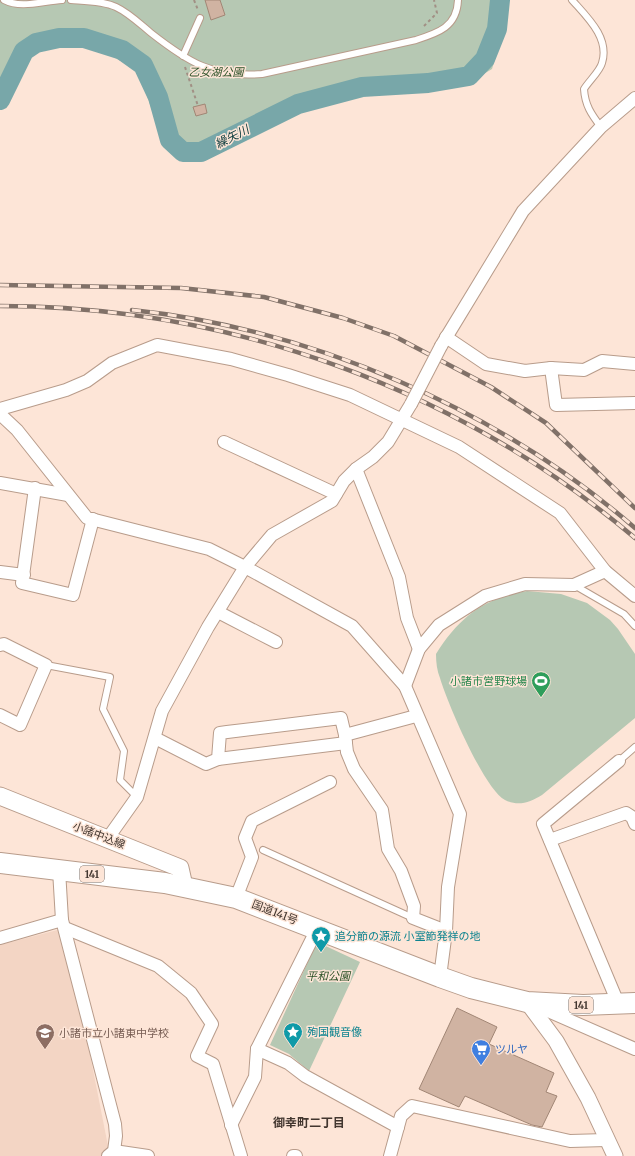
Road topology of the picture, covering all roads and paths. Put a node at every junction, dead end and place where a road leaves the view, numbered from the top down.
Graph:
1 (4, 0) edge
2 (62, 0) edge
3 (70, 0) edge
4 (434, 0) edge
5 (458, 0) edge
6 (572, 0) edge
7 (200, 18) dead end
8 (424, 26) dead end
9 (185, 58) junction
10 (635, 98) edge
11 (198, 106) dead end
12 (601, 127) junction
13 (444, 342) junction
14 (635, 364) edge
15 (551, 368) junction
16 (635, 403) edge
17 (0, 409) edge
18 (0, 414) edge
19 (402, 420) junction
20 (224, 442) dead end
21 (356, 469) junction
22 (0, 483) edge
23 (35, 488) junction
24 (68, 494) junction
25 (336, 494) junction
26 (92, 519) junction
27 (245, 567) junction
28 (605, 571) junction
29 (0, 572) edge
30 (24, 575) junction
31 (574, 585) junction
32 (635, 596) edge
33 (218, 612) junction
34 (635, 626) edge
35 (276, 642) dead end
36 (0, 645) edge
37 (418, 649) junction
38 (46, 665) junction
39 (405, 686) junction
40 (0, 715) edge
41 (416, 716) junction
42 (155, 738) junction
43 (345, 739) junction
44 (635, 747) edge
45 (218, 759) junction
46 (619, 761) joint
47 (330, 782) dead end
48 (0, 796) edge
49 (137, 796) junction
50 (635, 824) edge
51 (108, 838) junction
52 (550, 840) junction
53 (263, 850) dead end
54 (0, 863) edge
55 (58, 870) junction
56 (184, 886) junction
57 (236, 898) junction
58 (413, 918) junction
59 (64, 924) junction
60 (317, 929) junction
61 (446, 931) junction
62 (0, 938) edge
63 (440, 977) junction
64 (527, 1002) junction
65 (627, 1003) edge
66 (257, 1049) junction
67 (635, 1049) edge
68 (230, 1125) junction
69 (398, 1127) junction
70 (606, 1140) junction
71 (111, 1154) edge
72 (148, 1156) edge
73 (241, 1156) edge
74 (390, 1156) edge
75 (615, 1156) edge

1 - 2 lane
3 - 9 lane
4 - 8 path
5 - 9 lane
6 - 12 lane
7 - 9 lane
9 - 11 path
10 - 12 street
12 - 13 street
13 - 15 street
13 - 19 street, bridge
14 - 15 street
15 - 16 street
17 - 19 street
18 - 24 street
19 - 21 street
19 - 28 street
20 - 25 street
21 - 25 street
21 - 37 street
22 - 23 street
23 - 24 street
23 - 30 street
24 - 26 street
25 - 27 street
26 - 27 street
26 - 30 street
27 - 33 street
27 - 39 street
28 - 31 street
28 - 32 street
29 - 30 street
31 - 34 lane
31 - 37 street
33 - 35 street
33 - 42 street
36 - 38 street
37 - 39 street
38 - 40 street
38 - 49 lane
39 - 41 street
41 - 43 street
41 - 61 street
42 - 45 street
42 - 49 street
43 - 45 street
43 - 45 street
43 - 58 street
44 - 46 lane
46 - 52 street
47 - 57 street
48 - 51 main road, 小諸中込線
49 - 51 street
50 - 52 street
51 - 56 main road, 小諸中込線
52 - 65 street
53 - 58 lane
54 - 55 highway, 国道141号 / 141
55 - 56 highway, 国道141号 / 141
55 - 59 street
56 - 57 highway, 国道141号 / 141
57 - 60 highway, 国道141号 / 141
58 - 61 street
59 - 62 street
59 - 68 street
59 - 71 street
60 - 63 highway, 国道141号 / 141
60 - 66 street
61 - 63 street
63 - 64 highway, 国道141号 / 141
64 - 65 highway, 国道141号 / 141
64 - 67 street
64 - 70 street
66 - 68 street
66 - 69 street
68 - 73 street
69 - 70 street
69 - 74 street
70 - 75 street
71 - 72 street

